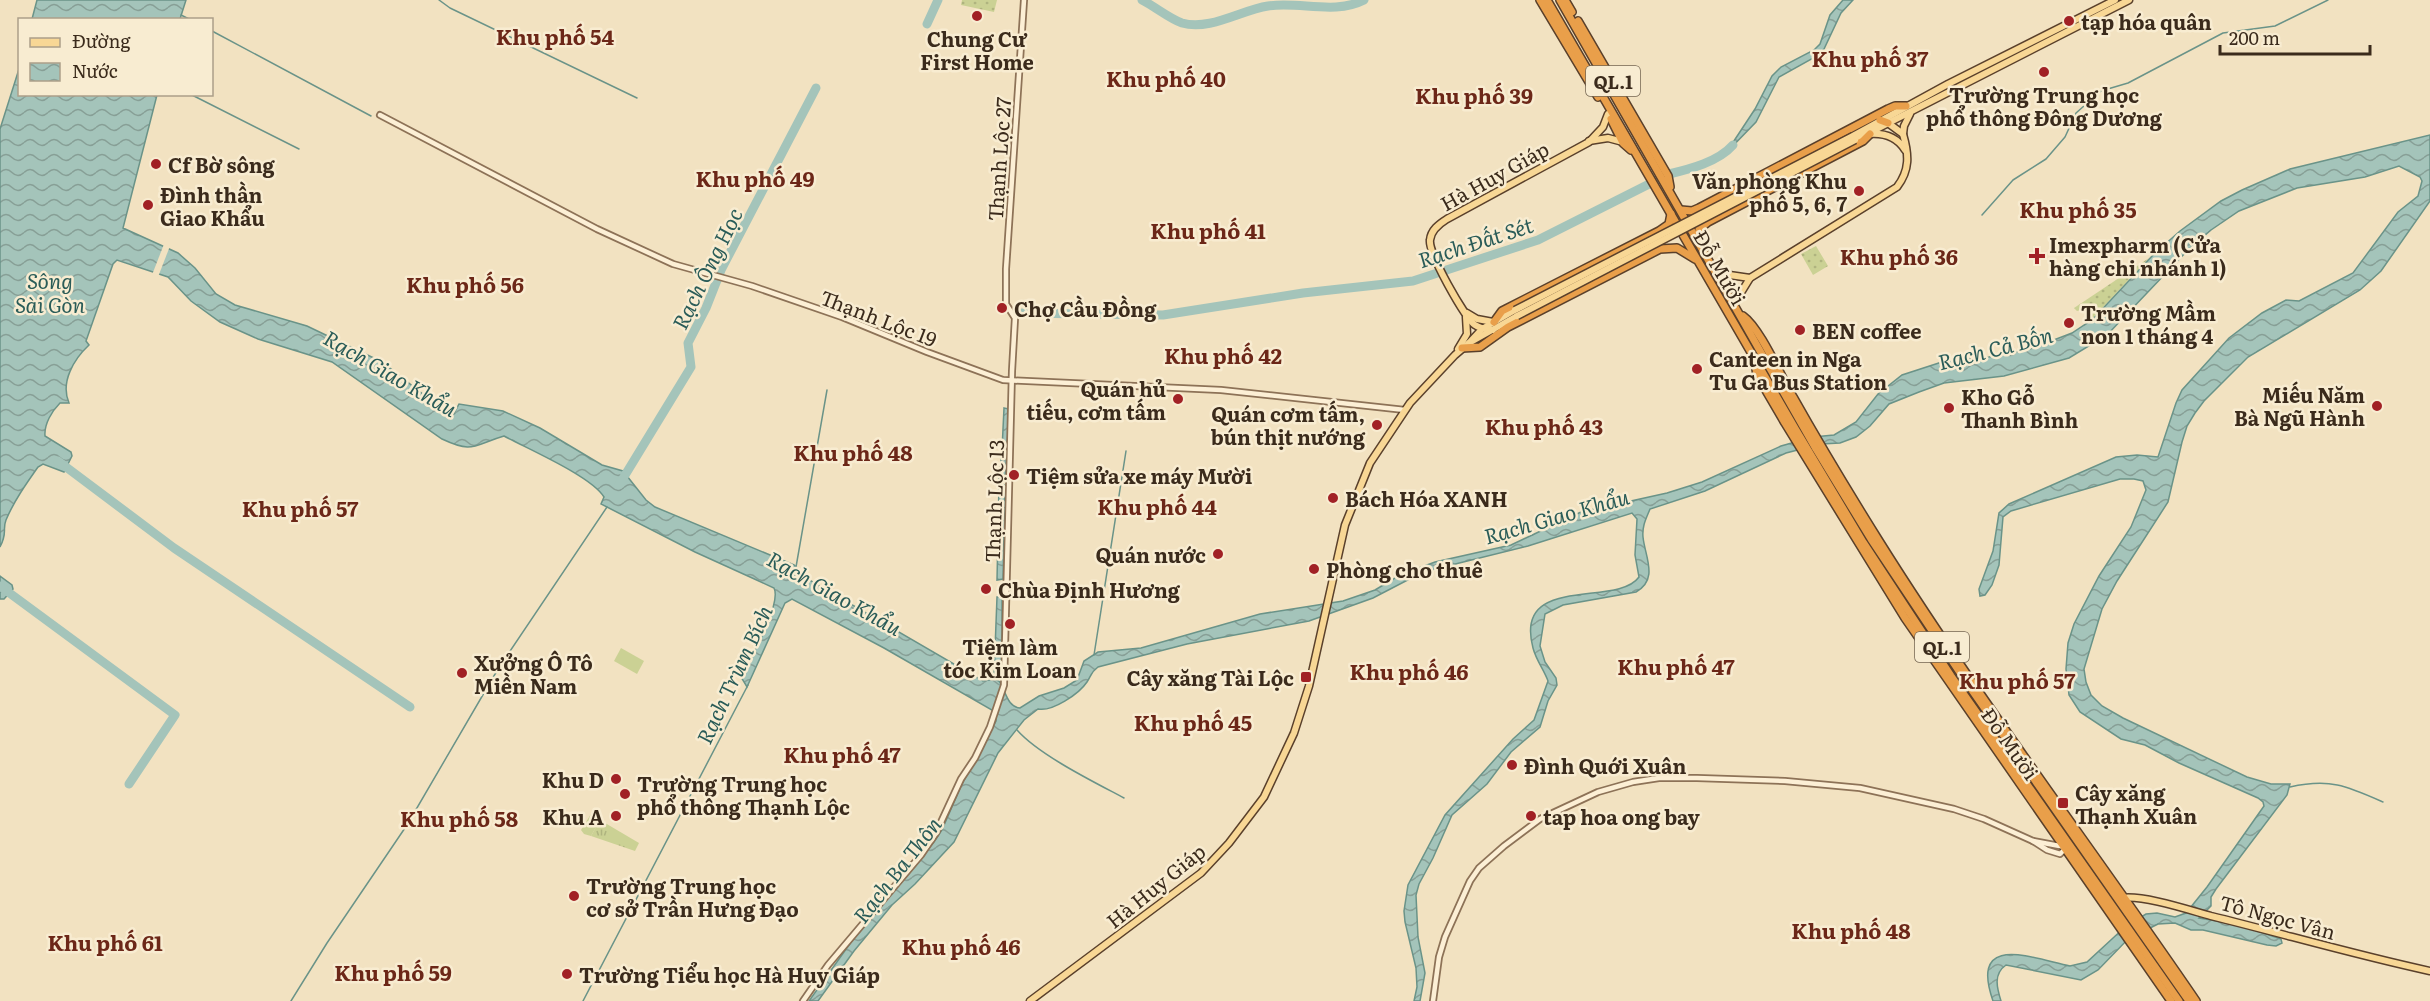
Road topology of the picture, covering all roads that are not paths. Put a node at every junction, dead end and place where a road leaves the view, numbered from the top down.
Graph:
1 (1024, 0) edge
2 (1540, 0) edge
3 (1547, 0) edge
4 (1560, 0) edge
5 (1565, 0) edge
6 (2115, 0) edge
7 (2129, 0) edge
8 (1593, 90) junction
9 (1604, 99) junction
10 (1909, 109) junction
11 (1608, 114) junction
12 (380, 116) dead end
13 (1884, 122) junction
14 (1870, 134) junction
15 (1903, 134) junction
16 (1854, 138) junction
17 (1589, 141) junction
18 (1623, 142) junction
19 (1907, 154) junction
20 (1637, 156) junction
21 (1671, 192) junction
22 (1699, 208) junction
23 (1681, 210) junction
24 (1671, 214) junction
25 (1708, 222) junction
26 (1659, 231) junction
27 (1699, 242) junction
28 (1665, 247) junction
29 (1698, 261) junction
30 (1716, 273) junction
31 (1750, 278) junction
32 (1734, 304) junction
33 (1464, 311) junction
34 (1015, 318) joint
35 (1494, 326) junction
36 (1482, 329) junction
37 (1466, 346) junction
38 (1759, 351) junction
39 (1455, 355) junction
40 (1012, 381) junction
41 (1405, 410) junction
42 (1799, 429) junction
43 (1812, 451) junction
44 (2070, 844) junction
45 (2072, 858) junction
46 (2081, 861) junction
47 (2121, 898) junction
48 (2128, 920) junction
49 (2139, 935) junction
50 (2430, 971) edge
51 (803, 1001) edge
52 (1030, 1001) edge
53 (1433, 1001) edge
54 (2171, 1001) edge
55 (2179, 1001) edge
56 (2189, 1001) edge
57 (2196, 1001) edge

1 - 34 street, Thạnh Lộc 27
2 - 8 highway, QL.1
3 - 9 highway, QL.1
4 - 21 highway, Đỗ Mười / QL.1
5 - 21 highway, Đỗ Mười / QL.1
6 - 10 main road
7 - 10 main road
8 - 9 highway
8 - 11 highway, QL.1
9 - 20 highway, QL.1
10 - 13 main road
10 - 15 main road
10 - 22 highway
11 - 17 main road, Hà Huy Giáp
11 - 18 highway, QL.1
12 - 40 street, Thạnh Lộc 19
13 - 14 main road
13 - 15 main road
13 - 16 main road
14 - 16 main road
14 - 19 main road
14 - 25 highway
15 - 19 main road
16 - 35 main road, bridge
17 - 18 main road, Hà Huy Giáp
17 - 33 main road, Hà Huy Giáp
18 - 20 highway, QL.1
19 - 31 main road
20 - 24 highway, Đỗ Mười / QL.1
21 - 23 highway, Đỗ Mười / QL.1
22 - 23 highway
22 - 25 highway
23 - 27 highway, Đỗ Mười / QL.1
24 - 26 highway
24 - 29 highway, Đỗ Mười / QL.1
25 - 27 highway
26 - 28 highway
26 - 35 highway
27 - 30 highway, Đỗ Mười / QL.1
28 - 29 highway
28 - 37 highway
29 - 38 highway, Đỗ Mười / QL.1
30 - 31 main road
30 - 32 highway, Đỗ Mười / QL.1
31 - 32 main road
32 - 38 highway, Đỗ Mười / QL.1
33 - 35 main road
33 - 36 main road, Hà Huy Giáp
33 - 39 main road
34 - 40 street, Thạnh Lộc 13
35 - 36 main road
35 - 37 main road
36 - 37 main road
37 - 39 main road
38 - 42 highway, Đỗ Mười / QL.1
38 - 42 highway, Đỗ Mười / QL.1
39 - 41 main road
40 - 41 street, Thạnh Lộc 19
40 - 51 street, Thạnh Lộc 13
41 - 52 main road, Hà Huy Giáp
42 - 43 highway, QL.1
42 - 43 highway, QL.1
43 - 44 highway, Đỗ Mười / QL.1
43 - 44 highway, Đỗ Mười / QL.1
44 - 45 highway, Đỗ Mười / QL.1
44 - 46 highway, Đỗ Mười / QL.1
44 - 47 highway, Đỗ Mười / QL.1
44 - 53 street
45 - 46 highway
45 - 48 highway, Đỗ Mười / QL.1
46 - 48 highway, Đỗ Mười / QL.1
47 - 48 highway, Đỗ Mười / QL.1
47 - 50 main road, Tô Ngọc Vân
48 - 49 highway, QL.1
48 - 49 highway, QL.1
49 - 54 highway, QL.1
49 - 55 highway, QL.1
49 - 56 highway, QL.1
49 - 57 highway, QL.1

